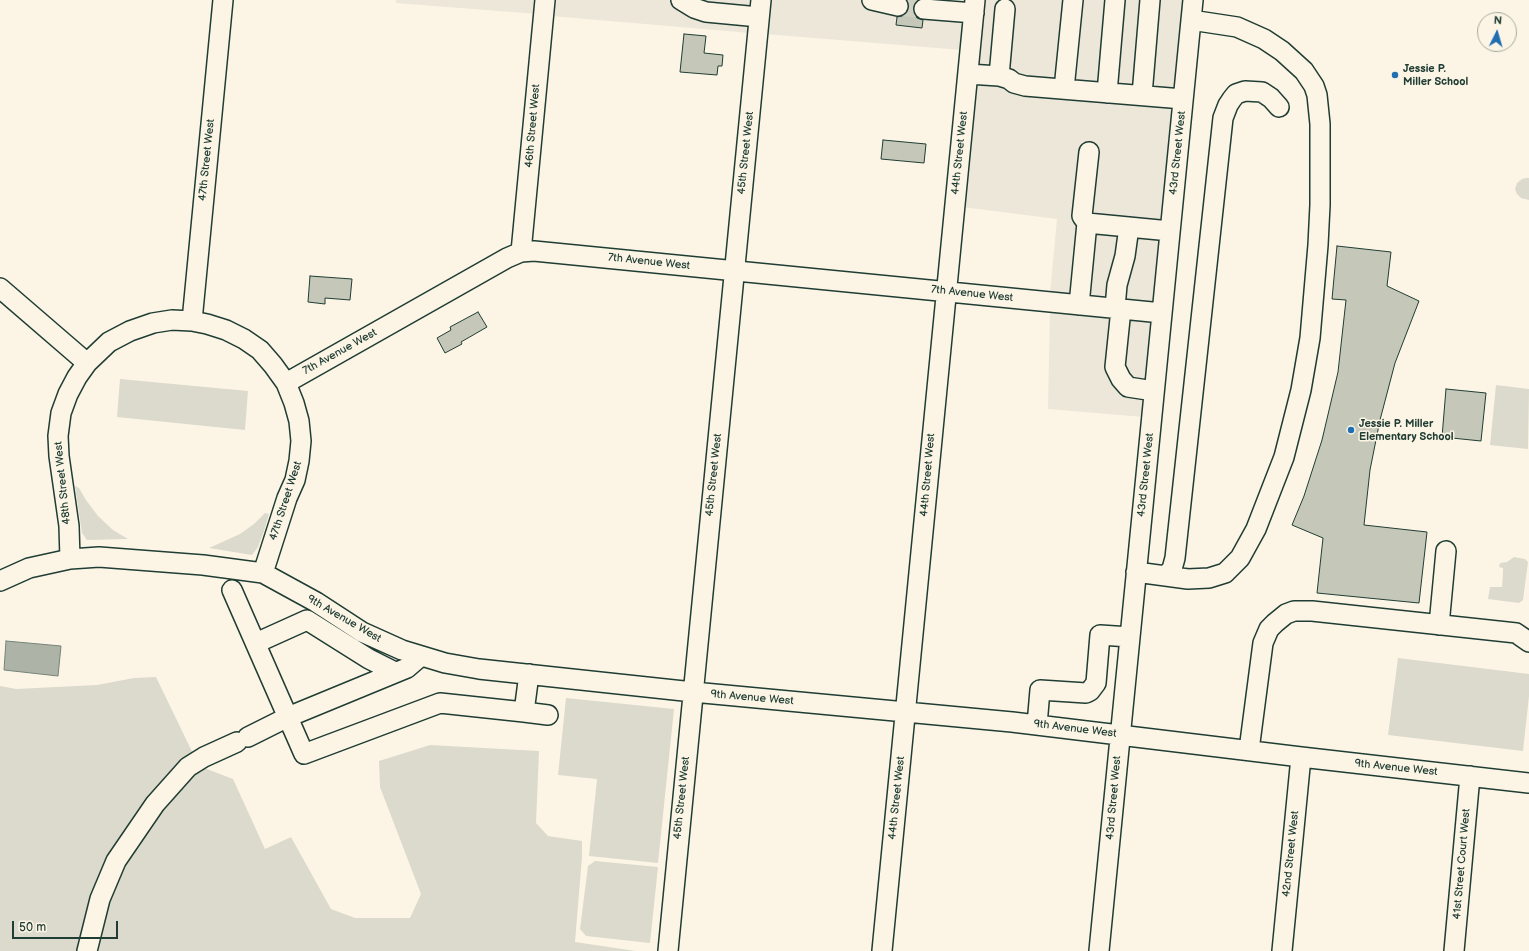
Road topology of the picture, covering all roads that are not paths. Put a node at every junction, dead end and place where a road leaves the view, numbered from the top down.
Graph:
1 (223, 0) edge
2 (545, 0) edge
3 (681, 0) edge
4 (872, 0) edge
5 (1073, 0) edge
6 (1115, 0) edge
7 (1150, 0) edge
8 (1193, 0) edge
9 (898, 6) tunnel mouth
10 (975, 7) edge
11 (760, 9) edge
12 (924, 9) tunnel mouth
13 (1005, 9) dead end
14 (1191, 20) junction
15 (968, 74) junction
16 (999, 76) junction
17 (1064, 89) junction
18 (1107, 93) junction
19 (1142, 95) junction
20 (1183, 99) junction
21 (1280, 107) dead end
22 (1089, 152) dead end
23 (1087, 222) junction
24 (1129, 227) junction
25 (1170, 231) junction
26 (521, 252) junction
27 (734, 271) junction
28 (0, 288) edge
29 (946, 291) junction
30 (1079, 305) junction
31 (1118, 308) junction
32 (1162, 313) junction
33 (192, 321) junction
34 (87, 363) junction
35 (286, 383) junction
36 (1154, 391) junction
37 (1446, 551) dead end
38 (70, 559) junction
39 (1136, 572) junction
40 (263, 573) junction
41 (1166, 576) junction
42 (0, 581) edge
43 (232, 590) dead end
44 (1439, 624) junction
45 (1130, 637) junction
46 (1529, 642) edge
47 (256, 643) junction
48 (421, 656) junction
49 (395, 672) junction
50 (529, 674) junction
51 (693, 692) junction
52 (524, 712) junction
53 (906, 712) junction
54 (548, 715) dead end
55 (288, 717) junction
56 (1037, 725) junction
57 (1120, 734) junction
58 (1249, 750) junction
59 (1300, 757) junction
60 (1470, 776) junction
61 (1529, 783) edge
62 (87, 951) edge
63 (668, 951) edge
64 (882, 951) edge
65 (1099, 951) edge
66 (1282, 951) edge
67 (1454, 951) edge

1 - 33 street, 47th Street West
2 - 26 street, 46th Street West
3 - 11 street
4 - 9 street
5 - 17 street
6 - 18 street
7 - 19 street
8 - 14 street, 43rd Street West
10 - 12 street
10 - 15 street, 44th Street West
11 - 27 street, 45th Street West
13 - 16 street
14 - 20 street, 43rd Street West
14 - 41 street
15 - 16 street
15 - 29 street, 44th Street West
16 - 17 street
17 - 18 street
18 - 19 street
19 - 20 street
20 - 25 street, 43rd Street West
21 - 41 street
22 - 23 street
23 - 24 street
23 - 30 street
24 - 25 street
24 - 31 street
25 - 32 street, 43rd Street West
26 - 27 street, 7th Avenue West
26 - 35 street, 7th Avenue West
27 - 29 street, 7th Avenue West
27 - 51 street, 45th Street West
28 - 34 street
29 - 30 street, 7th Avenue West
29 - 53 street, 44th Street West
30 - 31 street, 7th Avenue West
31 - 32 street, 7th Avenue West
31 - 36 street
32 - 36 street, 43rd Street West
33 - 34 street, 48th Street West
33 - 35 street
34 - 38 street, 48th Street West
35 - 40 street, 47th Street West
36 - 39 street, 43rd Street West
37 - 44 street
38 - 40 street, 9th Avenue West
38 - 42 street, 9th Avenue West
39 - 41 street
39 - 45 street, 43rd Street West
40 - 48 street, 9th Avenue West
43 - 47 street
44 - 46 street
44 - 58 street
45 - 56 street
45 - 57 street, 43rd Street West
47 - 49 street
47 - 55 street
48 - 49 street
48 - 50 street, 9th Avenue West
49 - 55 street
50 - 51 street, 9th Avenue West
50 - 52 street
51 - 53 street, 9th Avenue West
51 - 63 street, 45th Street West
52 - 54 street
52 - 55 street
53 - 56 street, 9th Avenue West
53 - 64 street, 44th Street West
55 - 62 street
56 - 57 street, 9th Avenue West
57 - 58 street, 9th Avenue West
57 - 65 street, 43rd Street West
58 - 59 street, 9th Avenue West
59 - 60 street, 9th Avenue West
59 - 66 street, 42nd Street West
60 - 61 street, 9th Avenue West
60 - 67 street, 41st Street Court West

